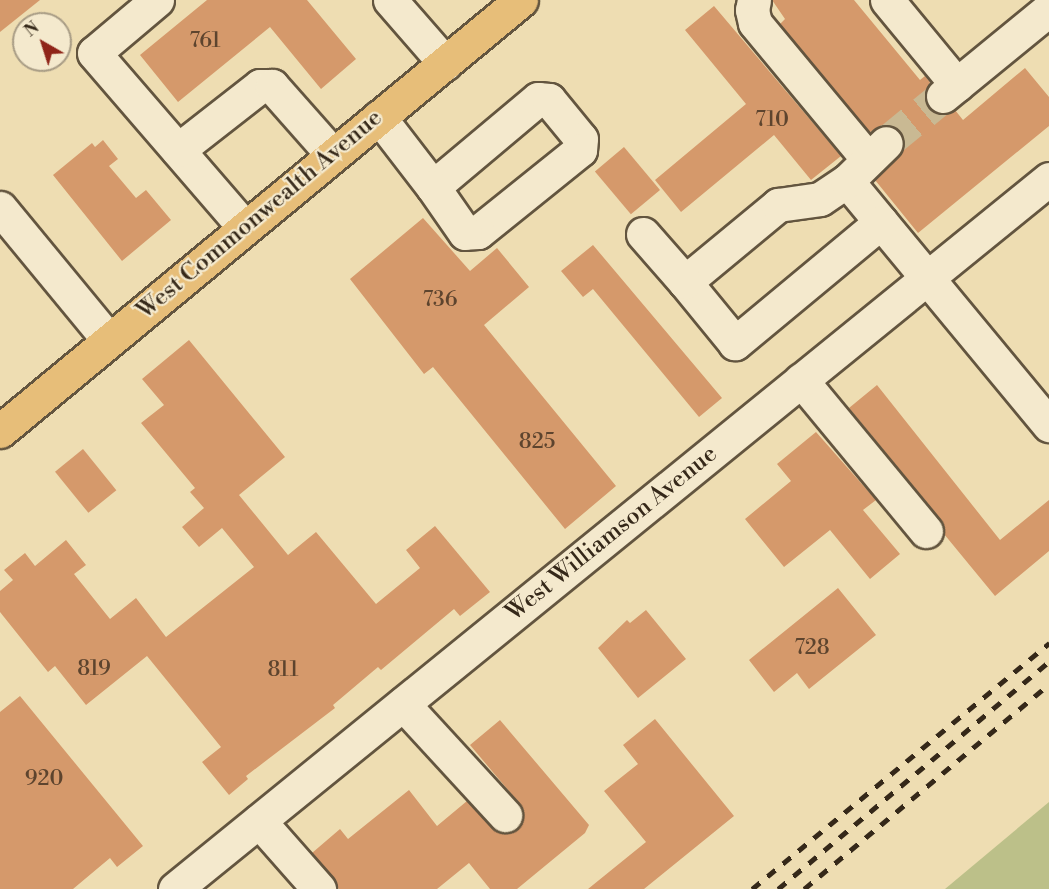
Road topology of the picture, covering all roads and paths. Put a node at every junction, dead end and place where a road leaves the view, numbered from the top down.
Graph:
1 (157, 0) edge
2 (390, 0) edge
3 (521, 0) edge
4 (754, 0) edge
5 (887, 0) edge
6 (1040, 0) edge
7 (1049, 11) edge
8 (445, 63) junction
9 (380, 117) junction
10 (178, 150) junction
11 (333, 155) junction
12 (867, 161) junction
13 (1049, 179) edge
14 (433, 187) dead end
15 (0, 208) edge
16 (881, 222) junction
17 (245, 228) junction
18 (643, 234) dead end
19 (928, 278) junction
20 (685, 282) junction
21 (109, 340) junction
22 (801, 380) junction
23 (2, 425) edge
24 (1048, 425) edge
25 (926, 531) dead end
26 (403, 704) junction
27 (505, 815) dead end
28 (259, 820) junction
29 (191, 884) edge
30 (319, 889) edge

1 - 10 street
2 - 8 street
3 - 8 main road, West Commonwealth Avenue
4 - 12 street
5 - 7 street
6 - 7 street
8 - 9 main road, West Commonwealth Avenue
9 - 11 main road, West Commonwealth Avenue
9 - 14 street
10 - 11 street
10 - 17 street
11 - 17 main road, West Commonwealth Avenue
12 - 16 street
12 - 20 street
13 - 19 street, West Williamson Avenue
15 - 21 street
16 - 19 street
16 - 20 street
17 - 21 main road, West Commonwealth Avenue
18 - 20 street
19 - 22 street, West Williamson Avenue
19 - 24 street
21 - 23 main road, West Commonwealth Avenue
22 - 25 street
22 - 26 street, West Williamson Avenue
26 - 27 street
26 - 28 street, West Williamson Avenue
28 - 29 street, West Williamson Avenue
28 - 30 street

